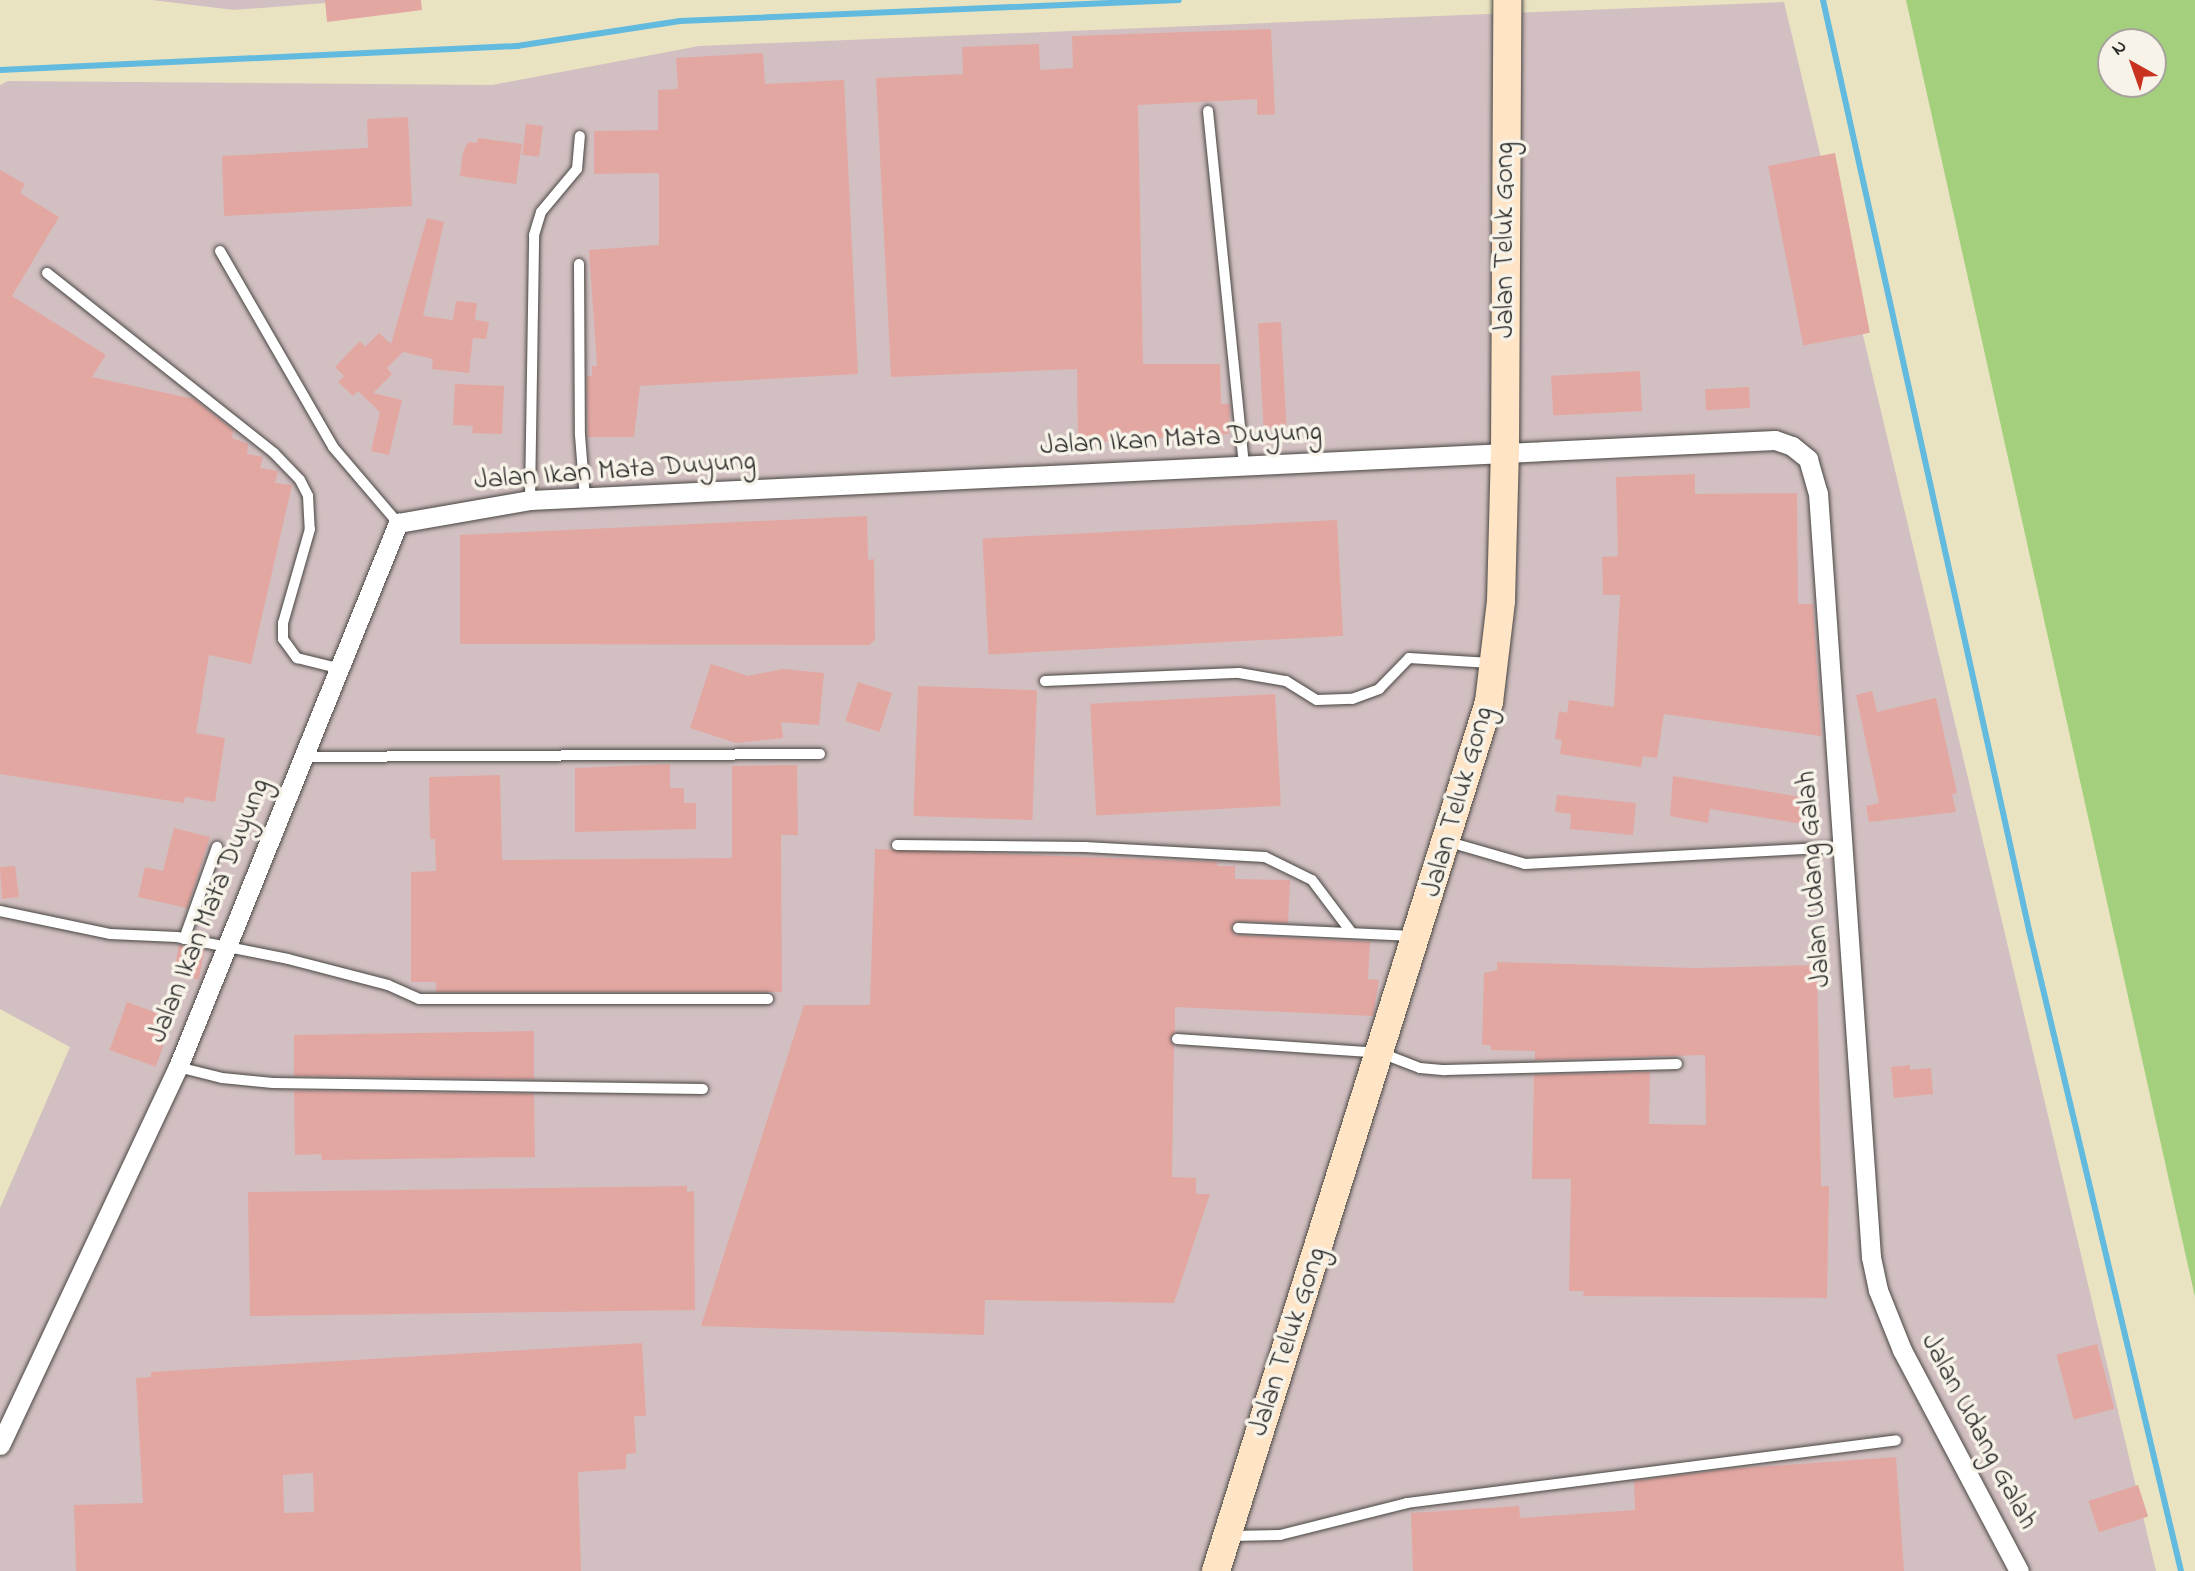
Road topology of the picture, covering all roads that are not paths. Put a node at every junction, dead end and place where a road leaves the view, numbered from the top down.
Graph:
1 (1507, 7) edge
2 (1208, 111) dead end
3 (580, 136) dead end
4 (220, 251) dead end
5 (579, 264) dead end
6 (47, 273) dead end
7 (1505, 452) junction
8 (1244, 465) junction
9 (585, 499) junction
10 (530, 500) junction
11 (398, 523) junction
12 (1494, 663) junction
13 (337, 667) junction
14 (1045, 681) dead end
15 (820, 754) dead end
16 (302, 757) junction
17 (1448, 842) junction
18 (897, 845) dead end
19 (217, 847) dead end
20 (1841, 847) junction
21 (0, 911) edge
22 (1238, 928) dead end
23 (1352, 933) junction
24 (1418, 937) junction
25 (184, 939) junction
26 (226, 948) junction
27 (768, 999) dead end
28 (1177, 1039) dead end
29 (1381, 1053) junction
30 (1676, 1064) dead end
31 (178, 1067) junction
32 (703, 1089) dead end
33 (1896, 1440) dead end
34 (0, 1446) edge
35 (1227, 1535) junction
36 (1216, 1571) edge
37 (2019, 1571) edge

1 - 7 street, Jalan Teluk Gong
2 - 8 lane
3 - 10 lane
4 - 11 lane
5 - 9 lane
6 - 13 lane
7 - 8 street, Jalan Ikan Mata Duyung
7 - 12 street, Jalan Teluk Gong
7 - 20 street, Jalan Udang Galah
8 - 9 street, Jalan Ikan Mata Duyung
9 - 10 street, Jalan Ikan Mata Duyung
10 - 11 street, Jalan Ikan Mata Duyung
11 - 13 street, Jalan Ikan Mata Duyung
12 - 14 lane
12 - 17 street, Jalan Teluk Gong
13 - 16 street, Jalan Ikan Mata Duyung
15 - 16 lane
16 - 26 street, Jalan Ikan Mata Duyung
17 - 20 lane
17 - 24 street, Jalan Teluk Gong
18 - 23 lane
19 - 25 lane
20 - 37 street, Jalan Udang Galah
21 - 25 lane
22 - 23 lane
23 - 24 lane
24 - 29 street, Jalan Teluk Gong
25 - 26 lane
26 - 27 lane
26 - 31 street, Jalan Ikan Mata Duyung
28 - 29 lane
29 - 30 lane
29 - 35 street, Jalan Teluk Gong
31 - 32 lane
31 - 34 street, Jalan Ikan Mata Duyung
33 - 35 lane
35 - 36 street, Jalan Teluk Gong

